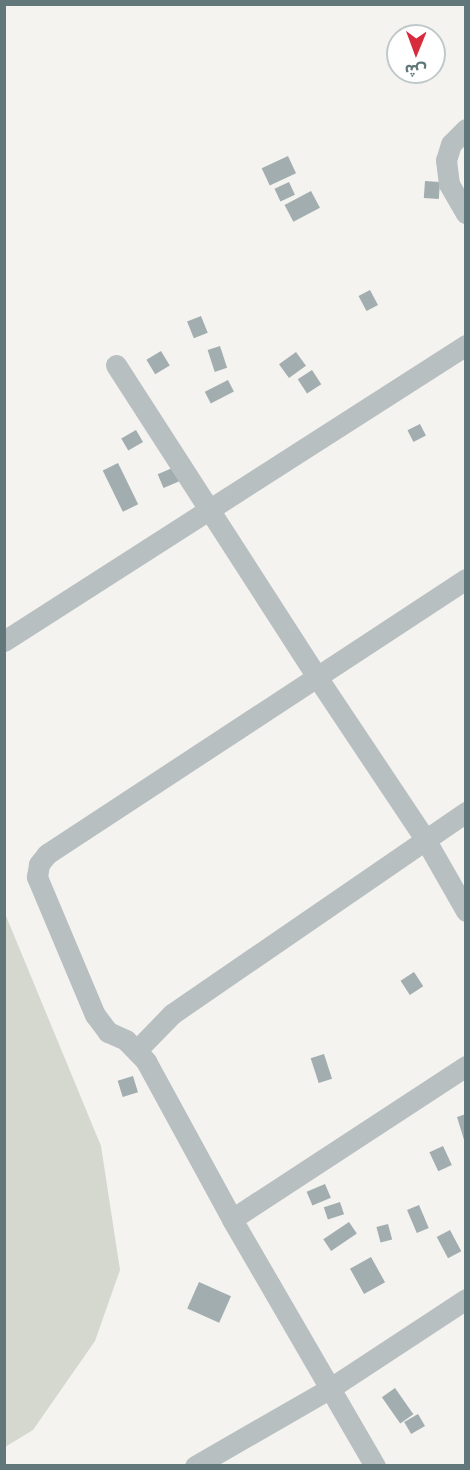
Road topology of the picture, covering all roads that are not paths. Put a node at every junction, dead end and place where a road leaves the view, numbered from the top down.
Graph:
1 (465, 129) edge
2 (465, 214) edge
3 (465, 345) edge
4 (116, 365) dead end
5 (210, 511) junction
6 (465, 579) edge
7 (4, 641) edge
8 (317, 677) junction
9 (465, 812) edge
10 (425, 839) junction
11 (465, 911) edge
12 (137, 1050) junction
13 (465, 1066) edge
14 (232, 1219) junction
15 (465, 1299) edge
16 (329, 1389) junction
17 (195, 1466) edge
18 (375, 1466) edge

1 - 2 street
3 - 5 street
4 - 5 street
5 - 7 street
5 - 8 street
6 - 8 street
8 - 10 street
8 - 12 street
9 - 10 street
10 - 11 street
10 - 12 street
12 - 14 street
13 - 14 street
14 - 16 street
15 - 16 street
16 - 17 street
16 - 18 street

